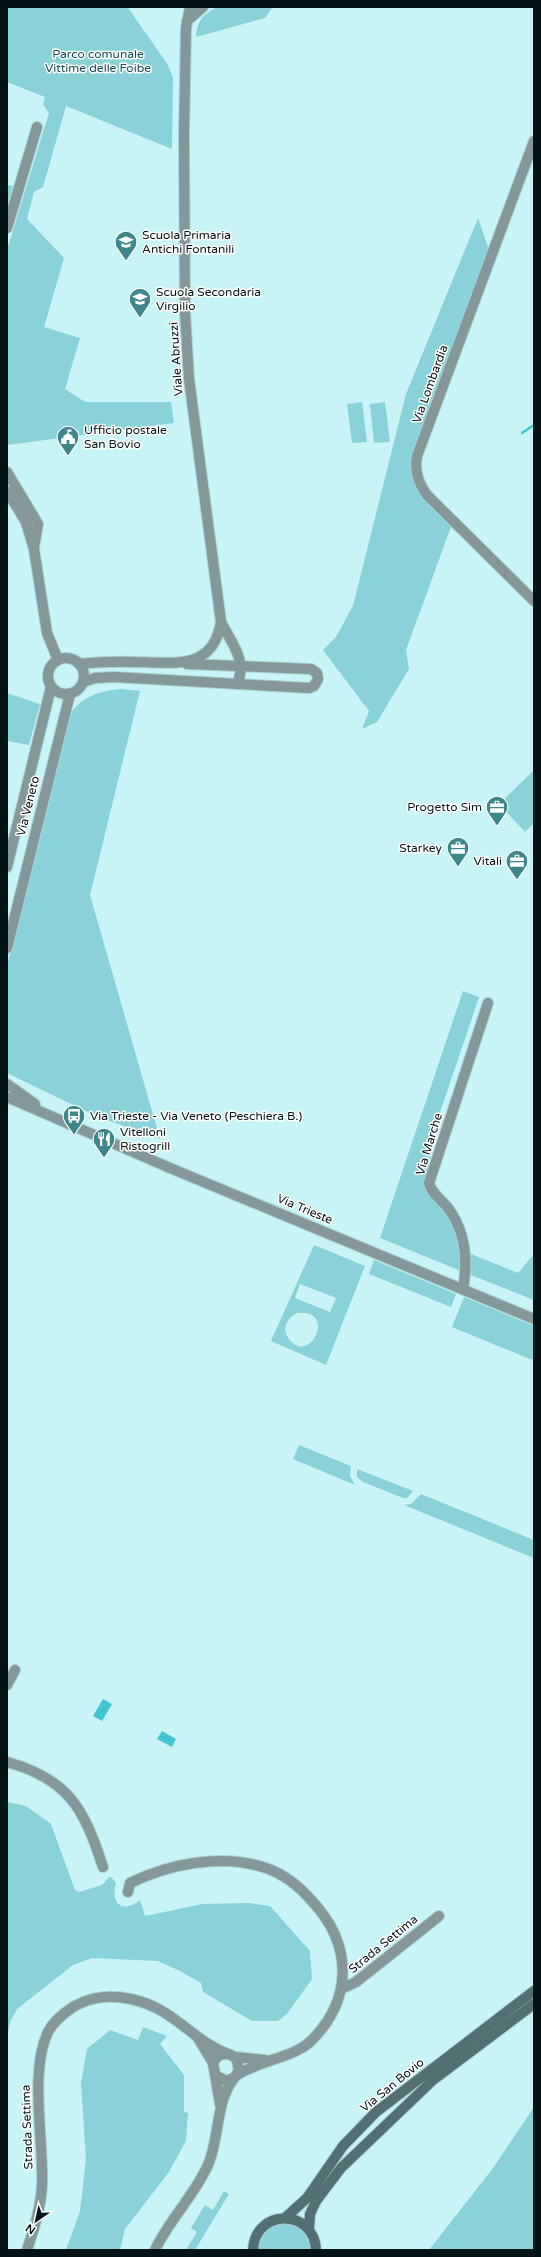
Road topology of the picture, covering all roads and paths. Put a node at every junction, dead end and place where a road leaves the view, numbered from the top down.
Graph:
1 (190, 7) edge
2 (203, 7) edge
3 (187, 21) junction
4 (37, 127) dead end
5 (534, 141) edge
6 (7, 228) edge
7 (7, 472) edge
8 (7, 490) edge
9 (34, 549) junction
10 (534, 601) edge
11 (221, 622) junction
12 (58, 660) junction
13 (79, 664) junction
14 (184, 664) junction
15 (241, 666) junction
16 (83, 682) junction
17 (237, 684) junction
18 (51, 687) junction
19 (70, 694) junction
20 (7, 867) edge
21 (7, 948) edge
22 (488, 1003) dead end
23 (7, 1084) edge
24 (7, 1097) edge
25 (65, 1123) junction
26 (463, 1289) junction
27 (534, 1319) edge
28 (15, 1670) dead end
29 (7, 1685) edge
30 (7, 1762) edge
31 (103, 1867) dead end
32 (128, 1892) dead end
33 (439, 1916) dead end
34 (342, 1988) junction
35 (534, 1991) edge
36 (534, 2004) edge
37 (197, 2036) junction
38 (231, 2055) junction
39 (267, 2060) junction
40 (213, 2063) junction
41 (215, 2075) junction
42 (236, 2076) junction
43 (221, 2107) junction
44 (285, 2218) junction
45 (309, 2229) junction
46 (27, 2250) edge
47 (155, 2250) edge
48 (253, 2250) edge
49 (316, 2250) edge

1 - 3 street, Viale Abruzzi
2 - 3 street
3 - 11 street, Viale Abruzzi
4 - 6 street
5 - 10 street, Via Lombardia
7 - 9 street
8 - 9 street
9 - 12 street
11 - 14 street
11 - 15 street
12 - 13 street
12 - 18 street
13 - 14 street
13 - 16 street
14 - 15 street
15 - 17 street
15 - 17 street
16 - 17 street
16 - 19 street
18 - 19 street
18 - 20 street, Via Veneto
19 - 21 street, Via Veneto
22 - 26 street, Via Marche
23 - 25 street
24 - 25 street
25 - 26 street, Via Trieste
26 - 27 street, Via Trieste
28 - 29 street
30 - 31 street
32 - 34 street, Strada Settima
33 - 34 street, Strada Settima
34 - 39 street, Strada Settima
35 - 44 main road, Via San Bovio
36 - 45 main road, Via San Bovio
37 - 38 street, Strada Settima
37 - 40 street, Strada Settima
37 - 46 street, Strada Settima
38 - 39 street, Strada Settima
38 - 40 street
38 - 42 street
39 - 42 street, Strada Settima
40 - 41 street, Strada Settima
41 - 42 street
41 - 43 street, Strada Settima
42 - 43 street, Strada Settima
43 - 47 street, Strada Settima
44 - 45 main road
44 - 48 main road, Via San Bovio
45 - 49 main road, Via San Bovio

